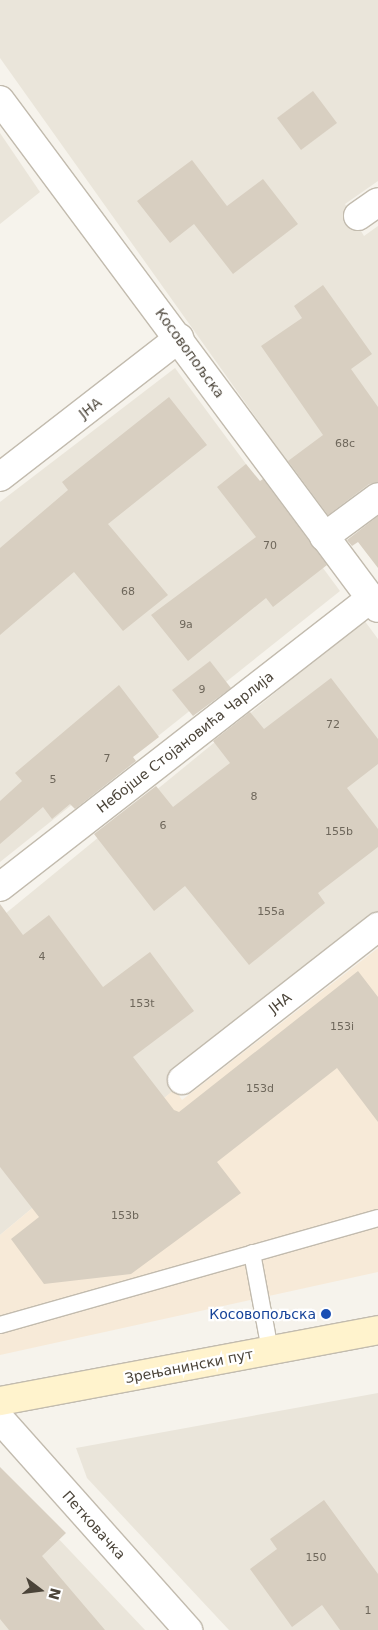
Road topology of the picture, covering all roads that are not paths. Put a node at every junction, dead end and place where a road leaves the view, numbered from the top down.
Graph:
1 (0, 100) edge
2 (179, 338) junction
3 (0, 477) edge
4 (378, 497) edge
5 (324, 537) junction
6 (374, 603) edge
7 (0, 887) edge
8 (378, 927) edge
9 (182, 1080) dead end
10 (378, 1218) edge
11 (252, 1254) junction
12 (0, 1325) edge
13 (378, 1330) edge
14 (270, 1350) junction
15 (0, 1401) edge
16 (0, 1419) edge
17 (188, 1630) edge

1 - 2 street, Косовопољска
2 - 3 street, ЈНА
2 - 5 street, Косовопољска
4 - 5 street
5 - 6 street, Косовопољска
6 - 7 street, Небојше Стојановића Чарлија
8 - 9 street, ЈНА
10 - 11 lane
11 - 12 lane
11 - 14 lane
13 - 14 main road, Зрењанински пут
14 - 15 main road, Зрењанински пут
16 - 17 street, Петковачка

